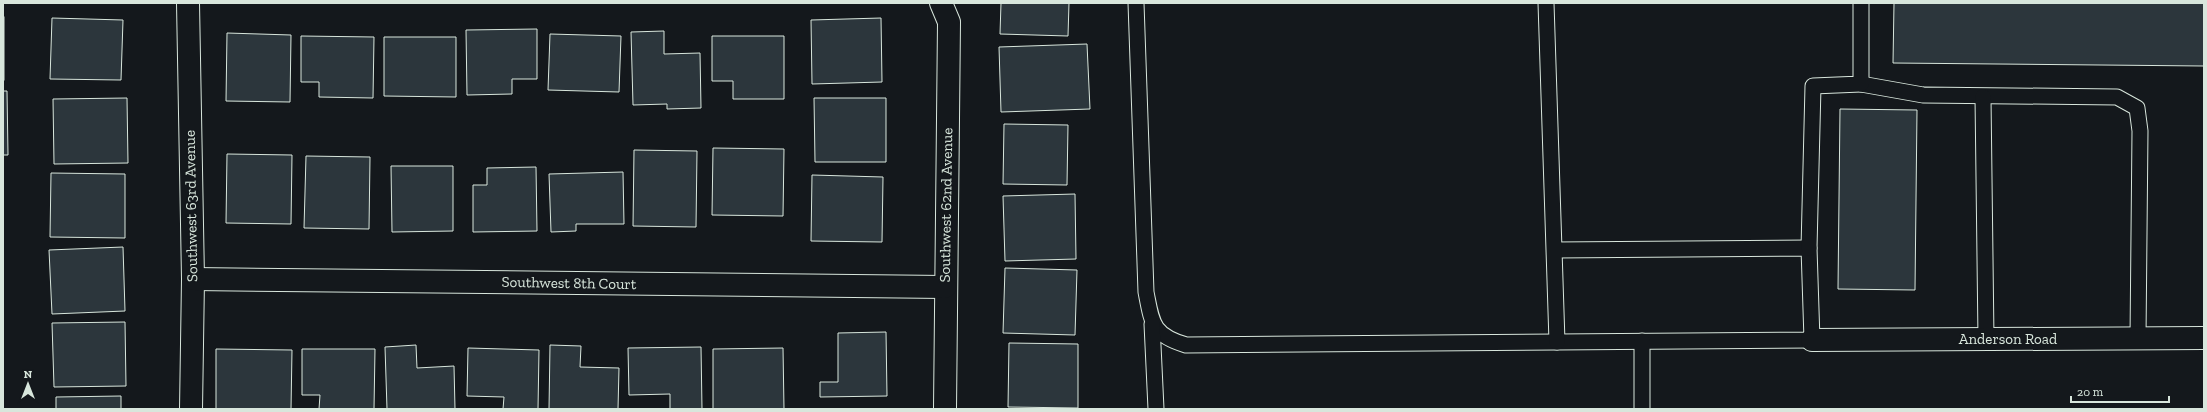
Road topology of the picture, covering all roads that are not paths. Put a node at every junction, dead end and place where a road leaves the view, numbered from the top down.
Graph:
1 (188, 3) edge
2 (941, 3) edge
3 (1136, 3) edge
4 (1546, 3) edge
5 (1861, 3) edge
6 (1861, 84) junction
7 (1983, 97) junction
8 (1809, 248) junction
9 (1555, 250) junction
10 (193, 279) junction
11 (945, 287) junction
12 (1152, 324) junction
13 (2138, 338) junction
14 (2204, 338) edge
15 (1986, 339) junction
16 (1812, 340) junction
17 (1642, 341) junction
18 (1557, 342) junction
19 (191, 409) edge
20 (945, 409) edge
21 (1156, 409) edge
22 (1642, 409) edge

1 - 10 street, Southwest 63rd Avenue
2 - 11 street, Southwest 62nd Avenue
3 - 12 lane
4 - 9 lane
5 - 6 lane
6 - 7 lane
6 - 8 lane
7 - 13 lane
7 - 15 lane
8 - 9 lane
8 - 16 lane
9 - 18 lane
10 - 11 street, Southwest 8th Court
10 - 19 street, Southwest 63rd Avenue
11 - 20 street, Southwest 62nd Avenue
12 - 18 lane
12 - 21 lane
13 - 14 street, Anderson Road
13 - 15 street, Anderson Road
15 - 16 street, Anderson Road
16 - 17 lane
17 - 18 lane
17 - 22 lane

